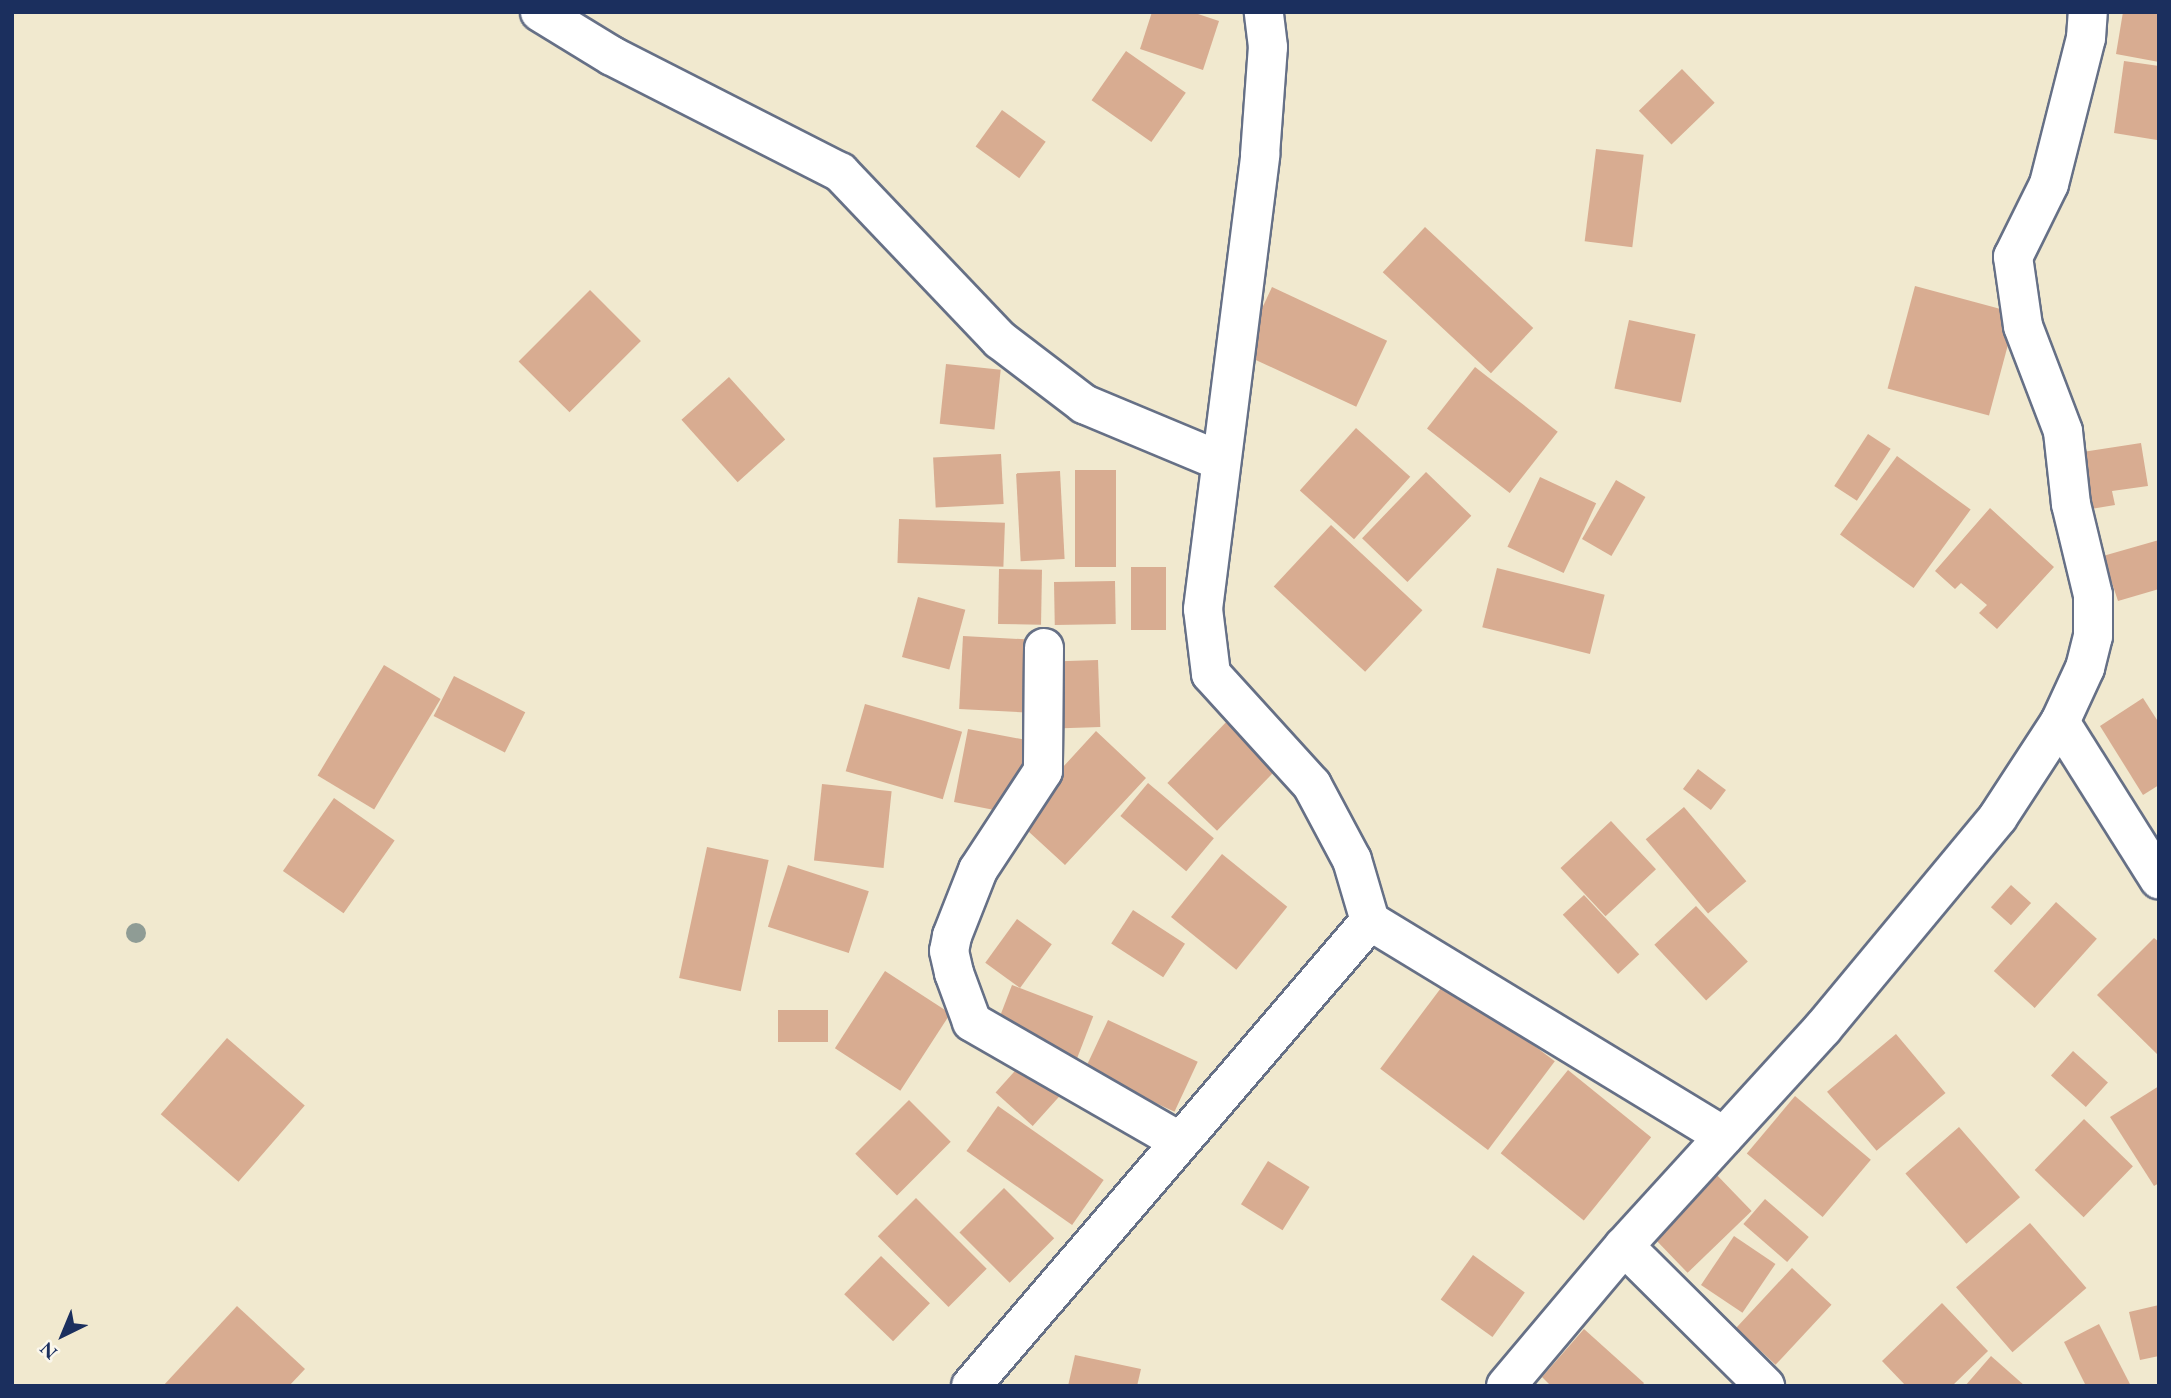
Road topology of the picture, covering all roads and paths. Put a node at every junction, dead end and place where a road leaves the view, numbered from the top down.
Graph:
1 (540, 12) edge
2 (1264, 12) edge
3 (2088, 12) edge
4 (1220, 461) junction
5 (1044, 648) dead end
6 (2060, 722) junction
7 (2159, 879) edge
8 (1370, 921) junction
9 (1724, 1136) junction
10 (1179, 1141) junction
11 (1624, 1246) junction
12 (971, 1386) edge
13 (1506, 1386) edge
14 (1765, 1386) edge

1 - 4 street
2 - 4 street
3 - 6 street
4 - 8 street
5 - 10 street
6 - 7 street
6 - 9 street
8 - 9 street
8 - 10 street
9 - 11 street
10 - 12 street
11 - 13 street
11 - 14 street

